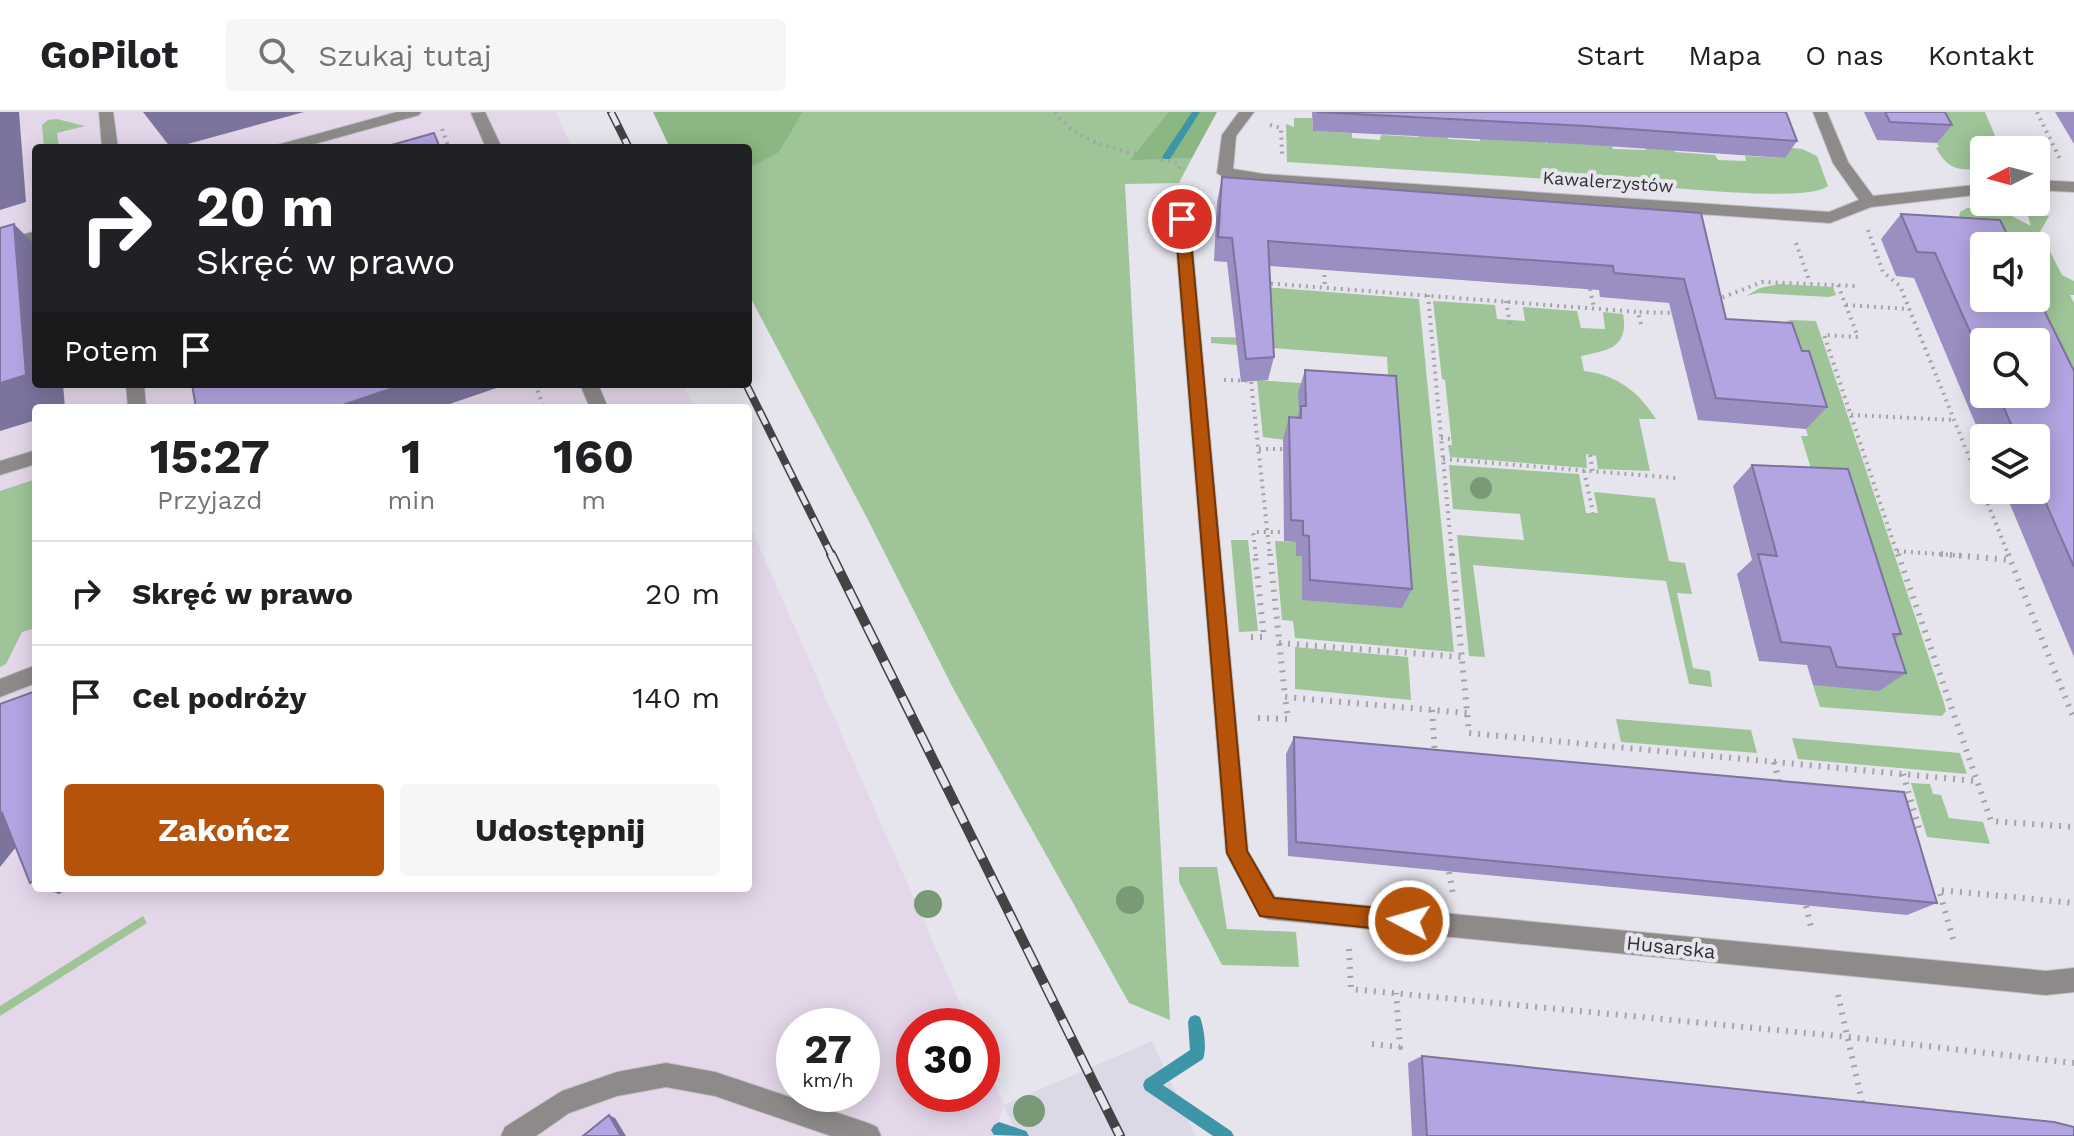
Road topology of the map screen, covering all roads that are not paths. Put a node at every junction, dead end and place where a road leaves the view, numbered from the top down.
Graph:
1 (106, 112) edge
2 (414, 112) edge
3 (1247, 112) edge
4 (1820, 112) edge
5 (478, 113) edge
6 (110, 144) edge
7 (297, 144) edge
8 (492, 144) edge
9 (2050, 186) edge
10 (2074, 187) edge
11 (1970, 191) edge
12 (1193, 194) dead end
13 (1869, 202) junction
14 (32, 238) edge
15 (0, 247) edge
16 (32, 458) edge
17 (0, 468) edge
18 (32, 676) edge
19 (0, 688) edge
20 (2074, 980) edge
21 (514, 1136) edge
22 (868, 1136) edge

1 - 6 street
2 - 7 street
3 - 13 street, Kawalerzystów
4 - 13 street
5 - 8 street
9 - 10 street
11 - 13 street, Kawalerzystów
12 - 20 street, Husarska
14 - 15 street
16 - 17 street
18 - 19 street
21 - 22 street

